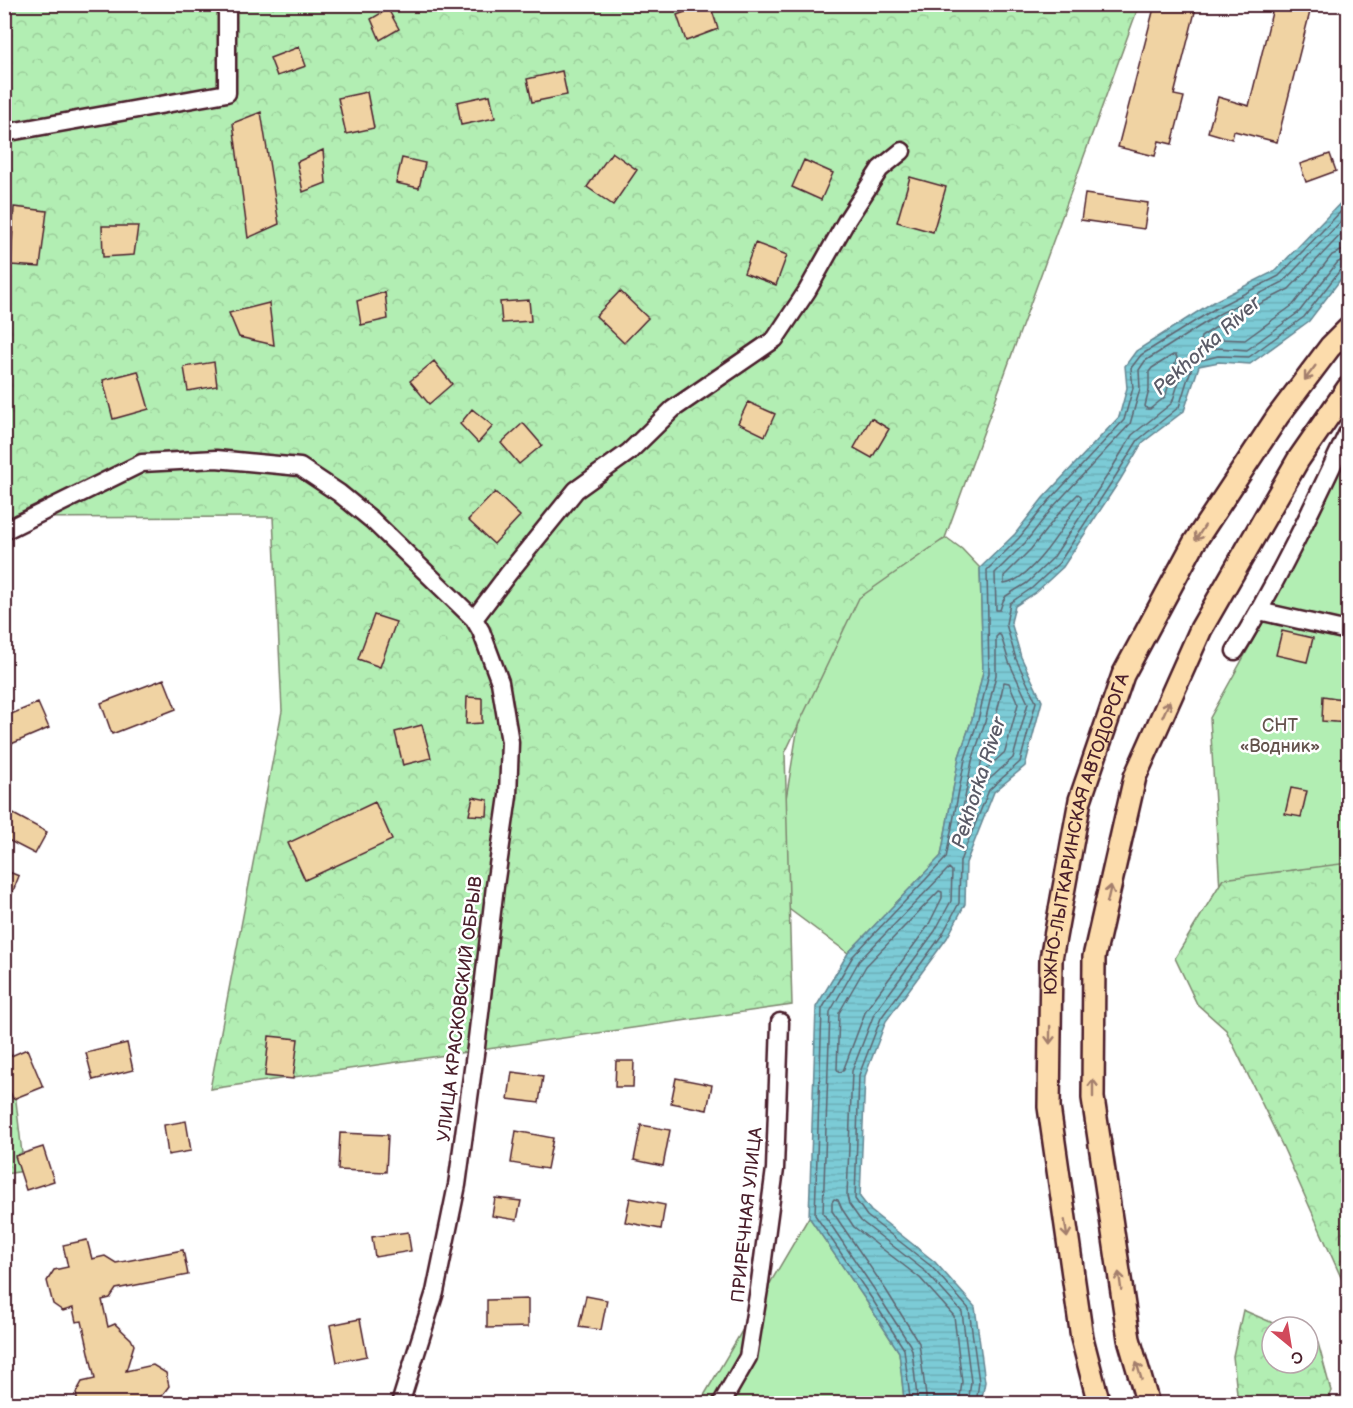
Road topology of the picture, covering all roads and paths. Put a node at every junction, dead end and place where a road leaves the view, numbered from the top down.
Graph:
1 (227, 4) edge
2 (4, 133) edge
3 (902, 151) dead end
4 (1348, 329) edge
5 (1348, 388) edge
6 (1348, 432) edge
7 (4, 531) edge
8 (1259, 612) junction
9 (474, 619) junction
10 (1348, 631) edge
11 (1235, 651) dead end
12 (780, 1022) dead end
13 (400, 1404) edge
14 (721, 1404) edge
15 (1099, 1404) edge
16 (1148, 1404) edge

1 - 2 street
3 - 9 street
4 -> 15 main road, ЮЖНО-ЛЫТКАРИНСКАЯ АВТОДОРОГА
16 -> 5 main road, ЮЖНО-ЛЫТКАРИНСКАЯ АВТОДОРОГА
6 - 8 street
7 - 9 street, УЛИЦА КРАСКОВСКИЙ ОБРЫВ
8 - 10 street
8 - 11 street
9 - 13 street, УЛИЦА КРАСКОВСКИЙ ОБРЫВ
12 - 14 street, ПРИРЕЧНАЯ УЛИЦА

